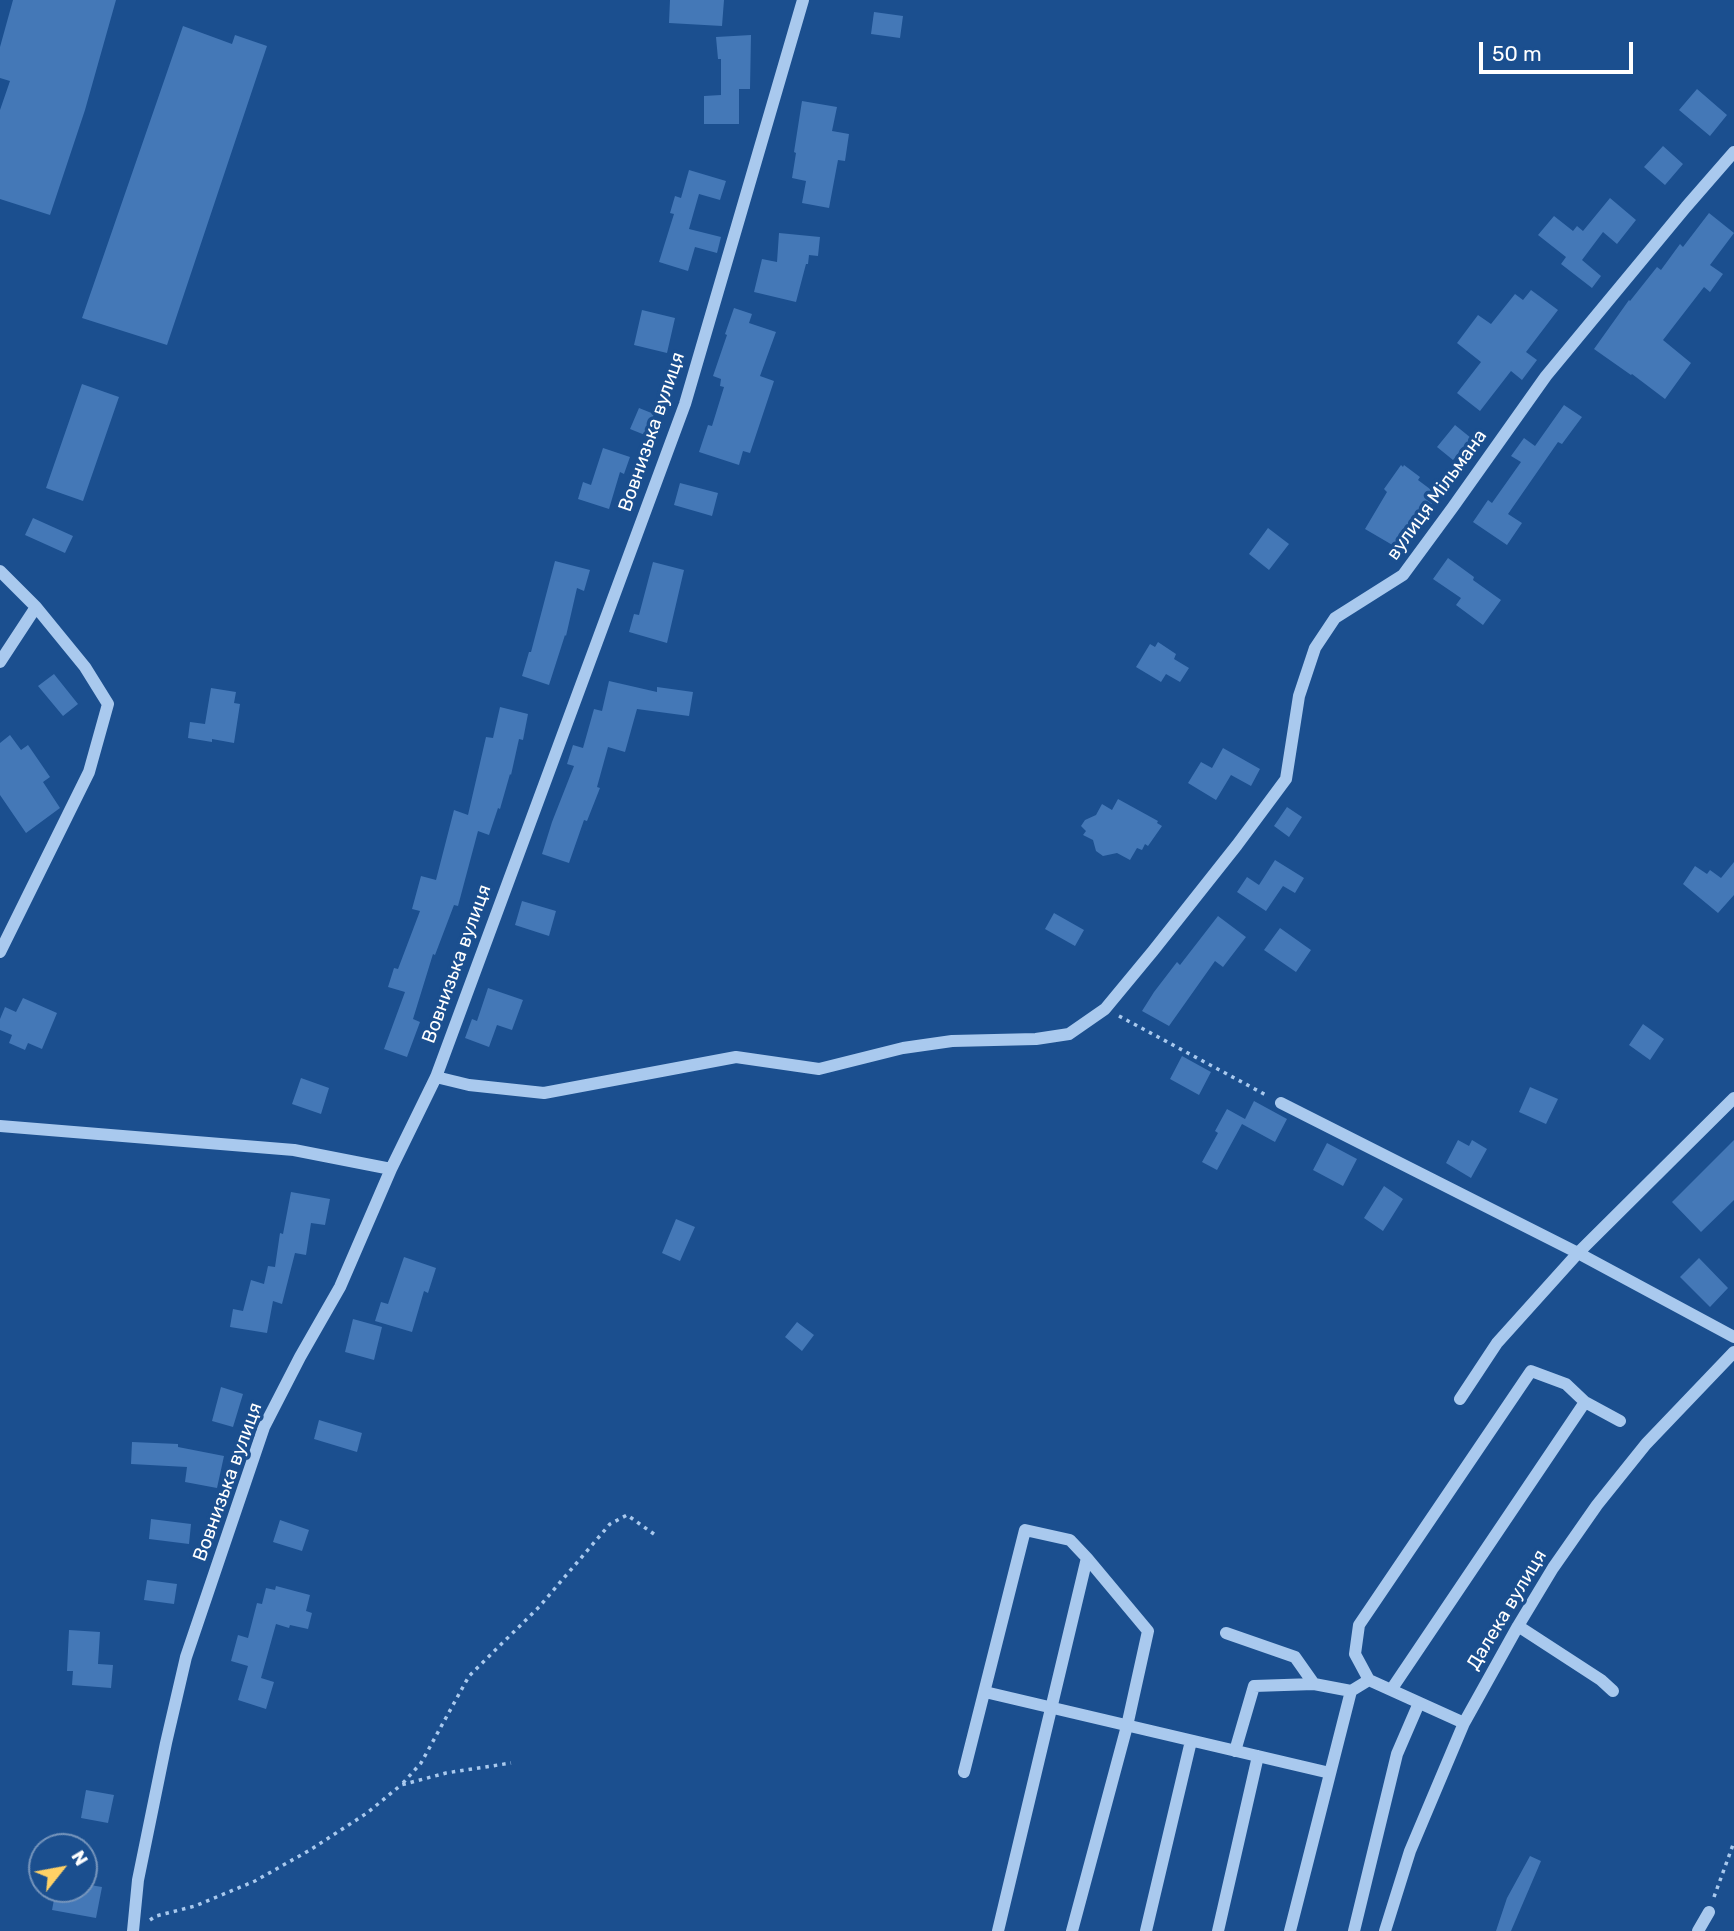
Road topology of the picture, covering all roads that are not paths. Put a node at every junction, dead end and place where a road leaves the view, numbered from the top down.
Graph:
1 (803, 0) edge
2 (1734, 152) edge
3 (0, 572) edge
4 (36, 607) junction
5 (0, 662) edge
6 (0, 952) edge
7 (436, 1077) junction
8 (1734, 1098) edge
9 (1281, 1103) road end
10 (0, 1126) edge
11 (391, 1169) junction
12 (1578, 1253) junction
13 (1734, 1337) edge
14 (1734, 1352) edge
15 (1460, 1399) dead end
16 (1585, 1402) junction
17 (1620, 1421) dead end
18 (1087, 1558) junction
19 (1518, 1626) junction
20 (1226, 1633) dead end
21 (1369, 1681) junction
22 (1314, 1684) junction
23 (1391, 1690) junction
24 (1351, 1691) junction
25 (1613, 1691) dead end
26 (985, 1692) junction
27 (1419, 1703) junction
28 (1051, 1708) junction
29 (1464, 1723) junction
30 (1127, 1726) junction
31 (1191, 1741) junction
32 (1235, 1751) junction
33 (1258, 1756) junction
34 (964, 1772) dead end
35 (1330, 1773) junction
36 (1709, 1912) road end
37 (133, 1931) edge
38 (998, 1931) edge
39 (1072, 1931) edge
40 (1146, 1931) edge
41 (1218, 1931) edge
42 (1290, 1931) edge
43 (1354, 1931) edge
44 (1385, 1931) edge
45 (1698, 1931) edge

1 - 7 street, Вовнизька вулиця
2 - 7 street, вулиця Мільмана
3 - 4 street
4 - 5 street
4 - 6 street
7 - 11 street, Вовнизька вулиця
8 - 12 street
9 - 12 street
10 - 11 street
11 - 37 street, Вовнизька вулиця
12 - 13 street
12 - 15 street
14 - 19 street, Далека вулиця
16 - 17 street
16 - 21 street
16 - 23 street
18 - 26 street
18 - 28 street
18 - 30 street
19 - 25 street
19 - 29 street, Далека вулиця
20 - 22 street
21 - 23 street
21 - 24 street
22 - 24 street
22 - 32 street
23 - 27 street
24 - 35 street
26 - 28 street
26 - 34 street
27 - 29 street
27 - 43 street
28 - 30 street
28 - 38 street
29 - 44 street, Далека вулиця
30 - 31 street
30 - 39 street
31 - 32 street
31 - 40 street
32 - 33 street
33 - 35 street
33 - 41 street
35 - 42 street
36 - 45 street

